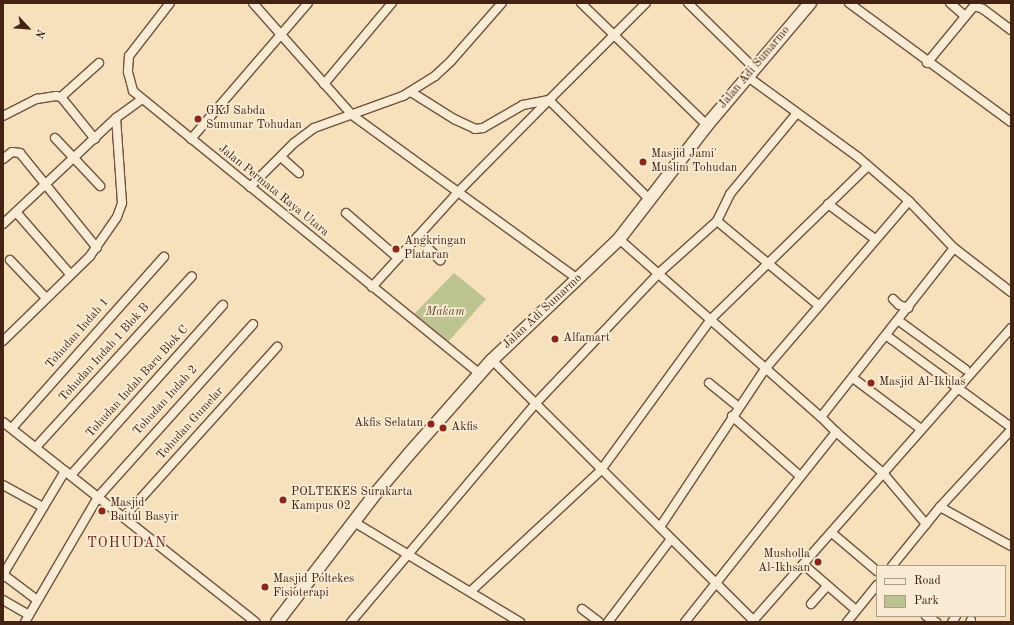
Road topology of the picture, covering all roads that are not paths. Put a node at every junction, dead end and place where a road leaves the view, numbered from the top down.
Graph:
1 (170, 3) edge
2 (308, 3) edge
3 (392, 3) edge
4 (502, 3) edge
5 (581, 3) edge
6 (646, 3) edge
7 (688, 3) edge
8 (810, 3) edge
9 (849, 3) edge
10 (950, 3) edge
11 (256, 4) edge
12 (986, 6) edge
13 (965, 16) junction
14 (1011, 30) edge
15 (280, 35) junction
16 (614, 35) junction
17 (99, 63) dead end
18 (928, 63) junction
19 (751, 73) junction
20 (324, 84) junction
21 (411, 92) junction
22 (61, 97) junction
23 (141, 100) junction
24 (549, 100) junction
25 (797, 113) junction
26 (352, 115) junction
27 (3, 116) edge
28 (118, 117) junction
29 (1011, 122) edge
30 (707, 125) junction
31 (54, 138) dead end
32 (95, 139) junction
33 (191, 139) junction
34 (281, 157) junction
35 (3, 159) edge
36 (73, 159) junction
37 (868, 166) junction
38 (299, 173) dead end
39 (46, 183) junction
40 (100, 186) dead end
41 (250, 188) junction
42 (458, 192) junction
43 (649, 199) junction
44 (909, 201) junction
45 (828, 204) junction
46 (16, 212) junction
47 (346, 213) dead end
48 (717, 221) junction
49 (3, 224) edge
50 (417, 237) junction
51 (619, 239) junction
52 (875, 239) junction
53 (97, 248) junction
54 (954, 248) junction
55 (164, 257) dead end
56 (398, 258) junction
57 (10, 260) dead end
58 (440, 260) dead end
59 (770, 263) junction
60 (659, 273) junction
61 (70, 274) junction
62 (192, 276) dead end
63 (578, 279) junction
64 (372, 287) junction
65 (1011, 292) edge
66 (46, 298) junction
67 (893, 299) dead end
68 (223, 305) dead end
69 (818, 305) junction
70 (909, 308) junction
71 (711, 320) junction
72 (899, 321) junction
73 (253, 324) dead end
74 (1011, 328) edge
75 (887, 336) junction
76 (3, 341) edge
77 (277, 347) dead end
78 (492, 360) junction
79 (765, 369) junction
80 (965, 369) dead end
81 (479, 373) junction
82 (854, 378) junction
83 (709, 383) dead end
84 (957, 388) junction
85 (536, 403) junction
86 (739, 407) junction
87 (732, 416) junction
88 (821, 417) junction
89 (3, 422) edge
90 (1011, 426) edge
91 (12, 428) junction
92 (920, 429) junction
93 (1011, 430) edge
94 (836, 432) junction
95 (36, 447) junction
96 (601, 470) junction
97 (68, 473) junction
98 (883, 473) junction
99 (800, 476) junction
100 (3, 485) edge
101 (98, 496) junction
102 (43, 507) junction
103 (940, 507) junction
104 (124, 517) junction
105 (354, 522) junction
106 (926, 524) junction
107 (660, 527) junction
108 (832, 533) junction
109 (671, 539) junction
110 (1011, 546) edge
111 (409, 554) junction
112 (804, 565) junction
113 (893, 565) edge
114 (876, 570) edge
115 (718, 584) junction
116 (827, 586) junction
117 (876, 587) edge
118 (471, 591) junction
119 (3, 600) edge
120 (37, 600) junction
121 (811, 604) dead end
122 (582, 609) dead end
123 (856, 610) junction
124 (27, 618) edge
125 (753, 621) edge
126 (255, 622) edge
127 (277, 622) edge
128 (351, 622) edge
129 (520, 622) edge
130 (599, 622) edge
131 (608, 622) edge
132 (685, 622) edge
133 (847, 622) edge

1 - 23 street, Jalan Permata Raya Utara
2 - 15 street
3 - 20 street
4 - 21 street
5 - 16 street
6 - 16 street
7 - 19 street
8 - 19 main road, Jalan Adi Sumarmo
9 - 18 street
10 - 13 street
11 - 15 street
12 - 13 street
12 - 14 street
13 - 18 street
15 - 20 street
15 - 33 street
16 - 24 street
16 - 30 street
17 - 22 street
18 - 29 street
19 - 25 street
19 - 30 main road, Jalan Adi Sumarmo
20 - 26 street
21 - 24 street
21 - 26 street
22 - 27 street
22 - 32 street
23 - 28 street
23 - 33 street, Jalan Permata Raya Utara
24 - 42 street
24 - 43 street
25 - 37 street
25 - 48 street
26 - 34 street
26 - 42 street
28 - 32 street
28 - 53 street
30 - 43 main road, Jalan Adi Sumarmo
31 - 36 street
32 - 36 street
33 - 41 street, Jalan Permata Raya Utara
34 - 38 street
34 - 41 street
35 - 39 street
36 - 39 street
36 - 40 street
37 - 44 street
37 - 45 street
39 - 46 street
39 - 53 street
41 - 64 street, Jalan Permata Raya Utara
42 - 50 street
42 - 63 street
43 - 51 main road, Jalan Adi Sumarmo
44 - 52 street
44 - 54 street
45 - 52 street
45 - 59 street
46 - 49 street
46 - 61 street
47 - 56 street
48 - 59 street
48 - 60 street
50 - 56 street
50 - 58 street
51 - 60 street
51 - 63 main road, Jalan Adi Sumarmo
52 - 69 street
53 - 61 street
54 - 65 street
54 - 70 street
55 - 91 street, Tohudan Indah 1
56 - 64 street
57 - 66 street
59 - 69 street
59 - 71 street
60 - 71 street
60 - 85 street
61 - 66 street
62 - 95 street, Tohudan Indah 1 Blok B
63 - 78 main road, Jalan Adi Sumarmo
64 - 81 street, Jalan Permata Raya Utara
66 - 76 street
67 - 70 street
68 - 97 street, Tohudan Indah Baru Blok C
69 - 79 street
70 - 72 street
71 - 79 street
71 - 96 street
72 - 75 street
72 - 80 street
73 - 101 street, Tohudan Indah 2
74 - 84 street
75 - 82 street
75 - 84 street
77 - 104 street, Tohudan Gumelar
78 - 81 main road, Jalan Adi Sumarmo
78 - 85 street
79 - 86 street
79 - 88 street
81 - 105 main road, Jalan Adi Sumarmo
82 - 88 street
82 - 92 street
83 - 86 street
84 - 90 street
84 - 92 street
85 - 96 street
85 - 111 street
86 - 87 street
87 - 99 street
87 - 107 street
88 - 94 street
89 - 91 street
91 - 95 street
92 - 98 street
93 - 103 street
94 - 98 street
94 - 99 street
95 - 97 street
96 - 107 street
96 - 118 street
97 - 101 street
97 - 102 street, Tohudan Indah Baru Blok C
98 - 106 street
98 - 108 street
99 - 115 street
100 - 102 street
101 - 104 street
101 - 120 street, Tohudan Indah 2
102 - 120 street, Tohudan Indah Baru Blok C
103 - 106 street
103 - 110 street
104 - 126 street
105 - 111 street
105 - 127 main road, Jalan Adi Sumarmo
106 - 113 street
107 - 109 street
108 - 112 street
108 - 114 street
109 - 115 street
109 - 131 street
111 - 118 street
111 - 128 street
112 - 116 street
112 - 125 street
115 - 125 street
115 - 132 street
116 - 121 street
116 - 123 street
117 - 123 street
118 - 129 street
119 - 124 street
120 - 124 street, Tohudan Indah 2
122 - 130 street
123 - 133 street

